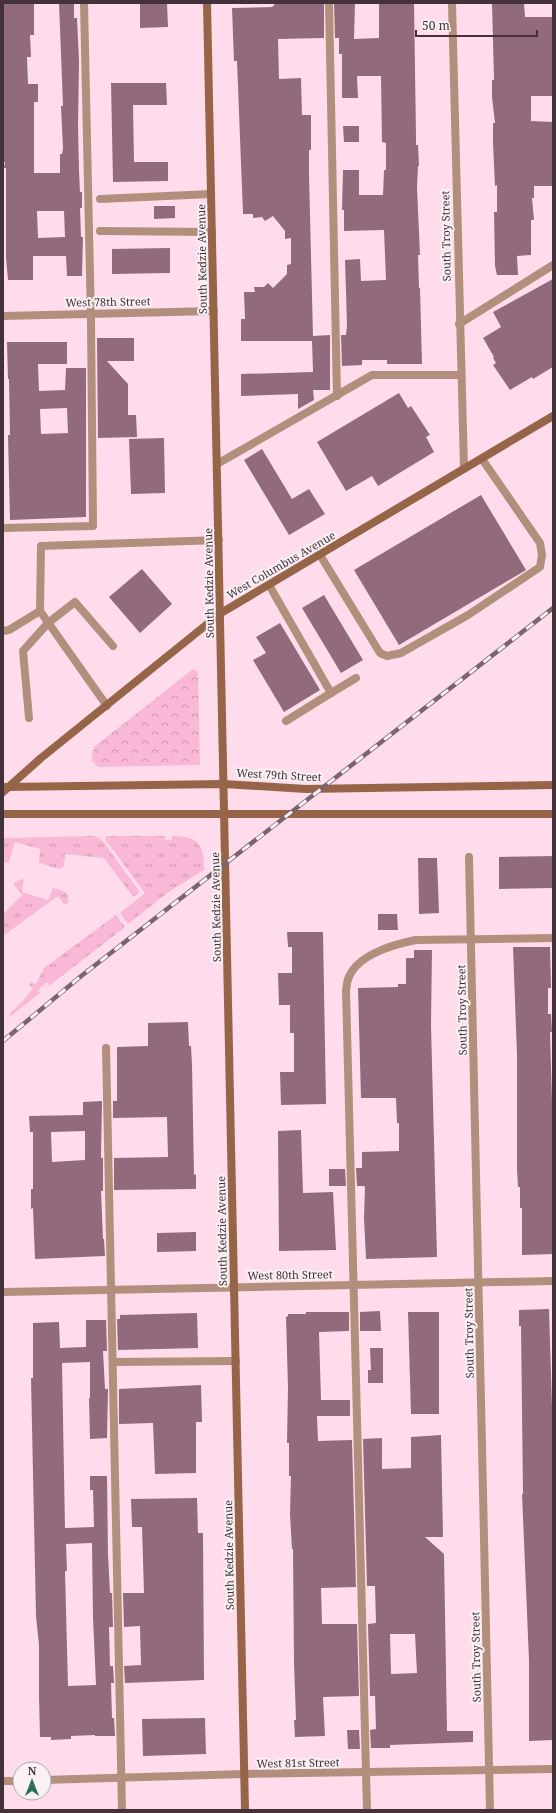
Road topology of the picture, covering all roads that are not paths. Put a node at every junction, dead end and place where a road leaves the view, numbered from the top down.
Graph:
1 (84, 3) edge
2 (207, 3) edge
3 (329, 3) edge
4 (452, 3) edge
5 (211, 194) junction
6 (100, 199) dead end
7 (100, 231) dead end
8 (212, 232) junction
9 (553, 265) edge
10 (214, 311) junction
11 (91, 314) junction
12 (3, 316) edge
13 (459, 324) junction
14 (460, 375) junction
15 (337, 396) junction
16 (553, 416) edge
17 (482, 459) junction
18 (217, 464) junction
19 (464, 469) junction
20 (3, 528) edge
21 (219, 540) junction
22 (320, 555) junction
23 (269, 585) junction
24 (40, 611) junction
25 (221, 613) junction
26 (48, 623) junction
27 (3, 631) edge
28 (113, 646) dead end
29 (356, 678) dead end
30 (331, 693) junction
31 (107, 706) junction
32 (29, 718) dead end
33 (286, 721) dead end
34 (224, 784) junction
35 (553, 784) edge
36 (5, 788) edge
37 (3, 814) edge
38 (225, 814) junction
39 (553, 814) edge
40 (469, 856) dead end
41 (553, 938) edge
42 (471, 940) junction
43 (106, 1048) dead end
44 (553, 1280) edge
45 (479, 1282) junction
46 (354, 1285) junction
47 (234, 1287) junction
48 (111, 1290) junction
49 (3, 1292) edge
50 (236, 1361) junction
51 (113, 1362) junction
52 (553, 1769) edge
53 (489, 1770) junction
54 (366, 1773) junction
55 (244, 1774) junction
56 (122, 1778) junction
57 (52, 1780) edge
58 (122, 1810) edge
59 (244, 1810) edge
60 (367, 1810) edge
61 (490, 1810) edge

1 - 11 street
2 - 5 main road, South Kedzie Avenue
3 - 15 street
4 - 13 street, South Troy Street
5 - 6 street
5 - 8 main road, South Kedzie Avenue
7 - 8 street
8 - 10 main road, South Kedzie Avenue
9 - 13 street
10 - 11 street, West 78th Street
10 - 18 main road, South Kedzie Avenue
11 - 12 street, West 78th Street
11 - 20 street
13 - 14 street, South Troy Street
14 - 15 street
14 - 19 street, South Troy Street
15 - 18 street
16 - 17 main road, West Columbus Avenue
17 - 19 main road, West Columbus Avenue
17 - 22 street
18 - 21 main road, South Kedzie Avenue
19 - 22 main road, West Columbus Avenue
21 - 24 street
21 - 25 main road, South Kedzie Avenue
22 - 23 main road, West Columbus Avenue
23 - 25 main road, West Columbus Avenue
23 - 30 street
24 - 26 street
24 - 27 street
25 - 31 main road, West Columbus Avenue
25 - 34 main road, South Kedzie Avenue
26 - 28 street
26 - 31 street
26 - 32 street
29 - 30 street
30 - 33 street
31 - 36 main road, West Columbus Avenue
34 - 35 main road, West 79th Street
34 - 36 main road, West 79th Street
34 - 38 main road, South Kedzie Avenue
37 - 38 main road
38 - 39 main road
38 - 47 main road, South Kedzie Avenue
40 - 42 street, South Troy Street
41 - 42 street
42 - 45 street, South Troy Street
42 - 46 street
43 - 48 street
44 - 45 street, West 80th Street
45 - 46 street, West 80th Street
45 - 53 street, South Troy Street
46 - 47 street, West 80th Street
46 - 54 street
47 - 48 street, West 80th Street
47 - 50 main road, South Kedzie Avenue
48 - 49 street, West 80th Street
48 - 51 street
50 - 51 street
50 - 55 main road, South Kedzie Avenue
51 - 56 street
52 - 53 street, West 81st Street
53 - 54 street, West 81st Street
53 - 61 street, South Troy Street
54 - 55 street, West 81st Street
54 - 60 street
55 - 56 street, West 81st Street
55 - 59 main road, South Kedzie Avenue
56 - 57 street, West 81st Street
56 - 58 street

